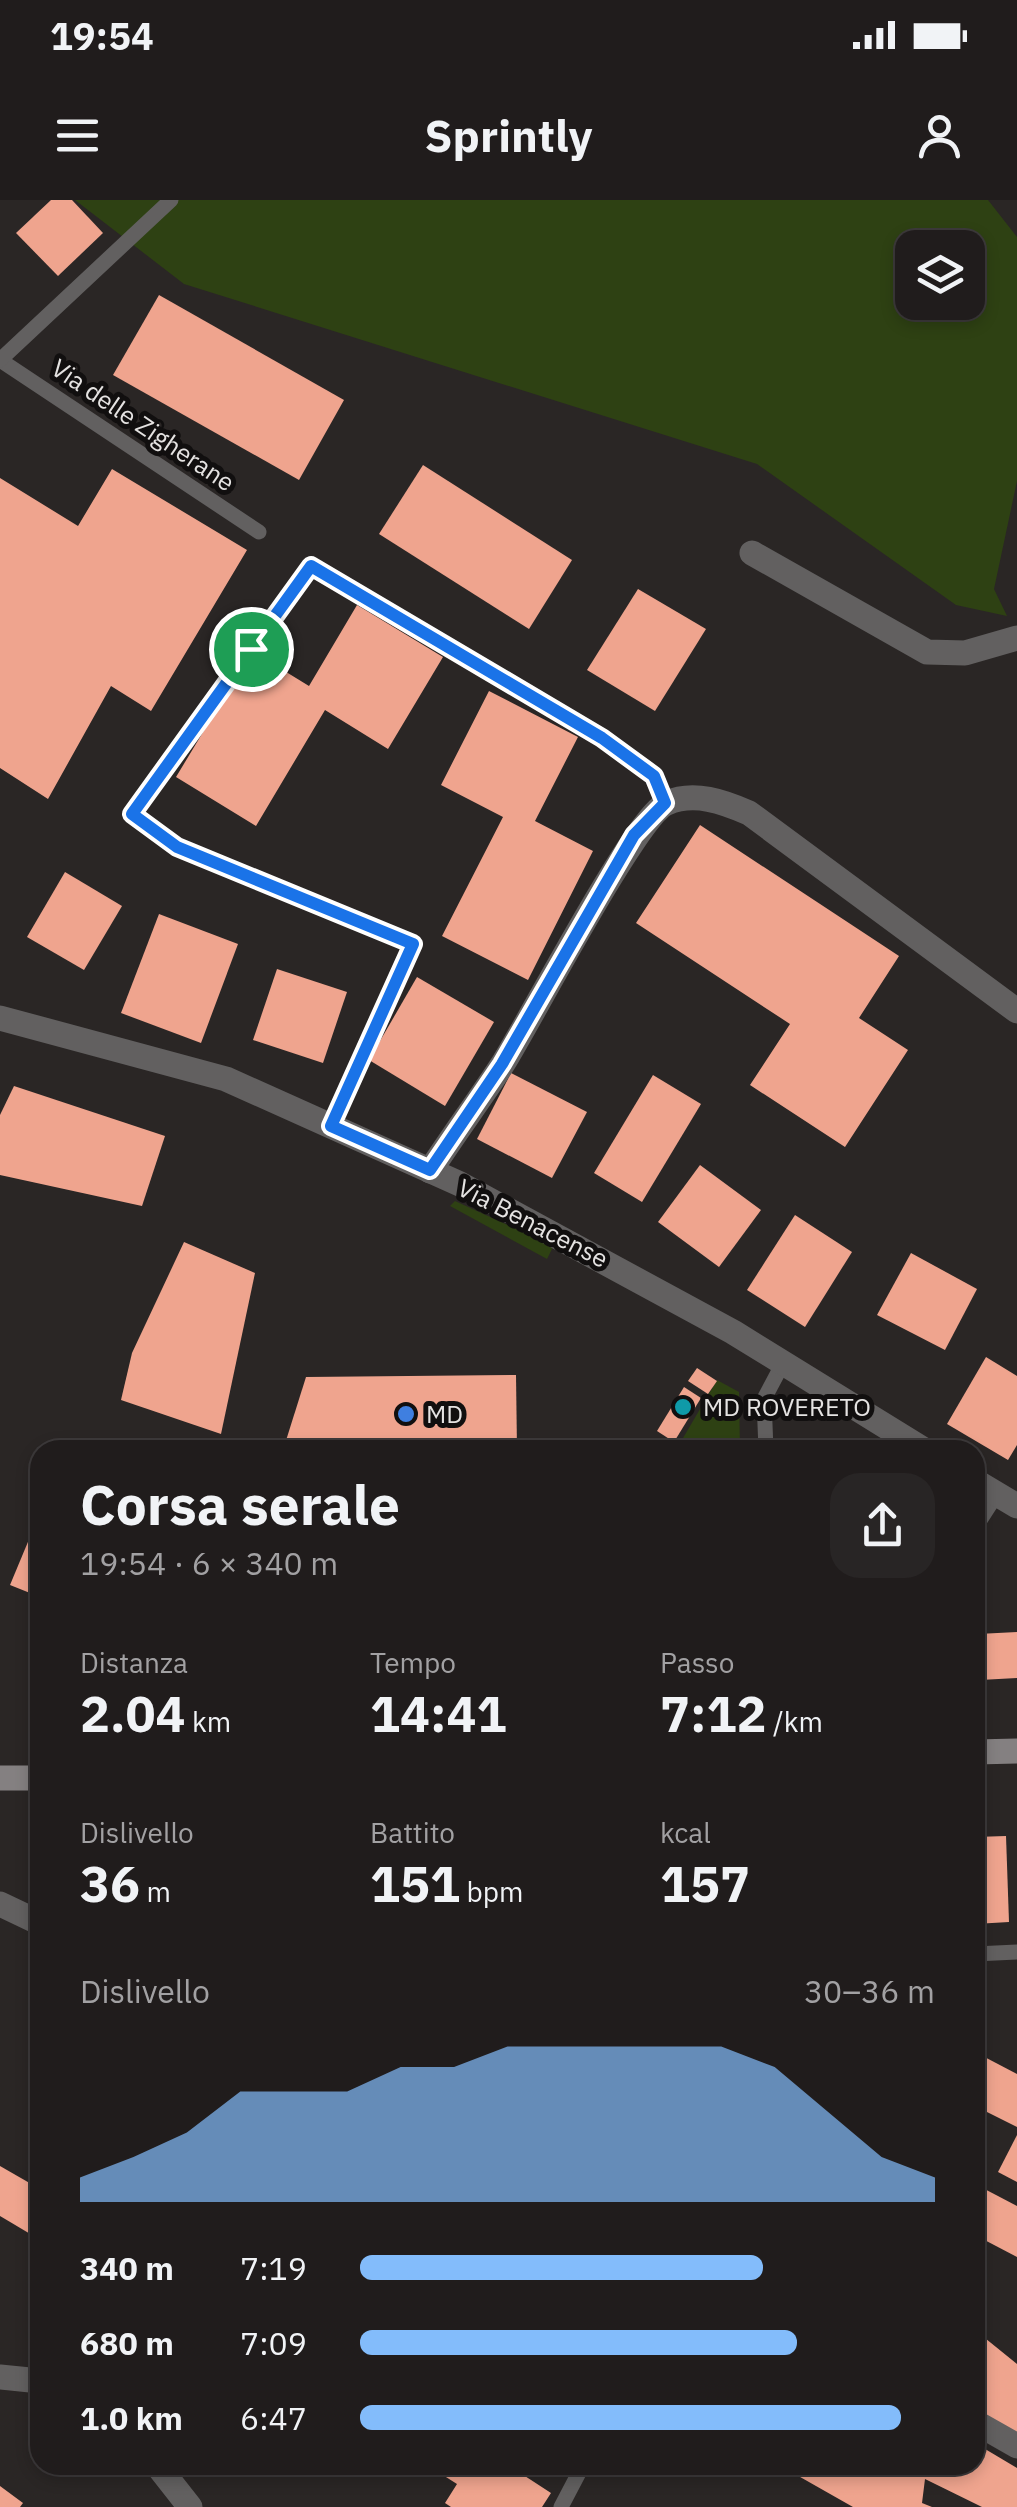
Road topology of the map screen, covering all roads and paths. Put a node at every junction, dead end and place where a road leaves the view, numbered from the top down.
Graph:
1 (171, 200) edge
2 (0, 336) edge
3 (15, 347) junction
4 (0, 360) edge
5 (258, 532) dead end
6 (752, 553) dead end
7 (1017, 638) edge
8 (665, 803) junction
9 (1017, 1011) edge
10 (0, 1018) edge
11 (331, 1126) junction
12 (430, 1170) junction
13 (782, 1364) junction
14 (766, 1440) edge
15 (907, 1440) edge
16 (1017, 1751) edge
17 (985, 1752) edge
18 (0, 1778) edge
19 (30, 1778) edge
20 (0, 1904) edge
21 (30, 1918) edge
22 (1017, 1952) edge
23 (985, 1954) edge
24 (0, 2376) edge
25 (30, 2379) edge
26 (985, 2428) edge
27 (1017, 2446) edge
28 (165, 2475) edge
29 (578, 2475) edge
30 (190, 2507) edge
31 (561, 2507) edge

1 - 3 lane, Via delle Zigherane
2 - 3 lane
3 - 4 lane, Via delle Zigherane
4 - 5 lane, Via delle Zigherane
6 - 7 street
8 - 9 street
8 - 11 lane
8 - 12 street
10 - 11 street, Via Benacense
11 - 12 street, Via Benacense
12 - 13 street, Via Benacense
13 - 14 lane
13 - 15 street, Via Benacense
16 - 17 main road
18 - 19 main road
20 - 21 street
22 - 23 lane
24 - 25 street
26 - 27 street
28 - 30 street
29 - 31 lane

